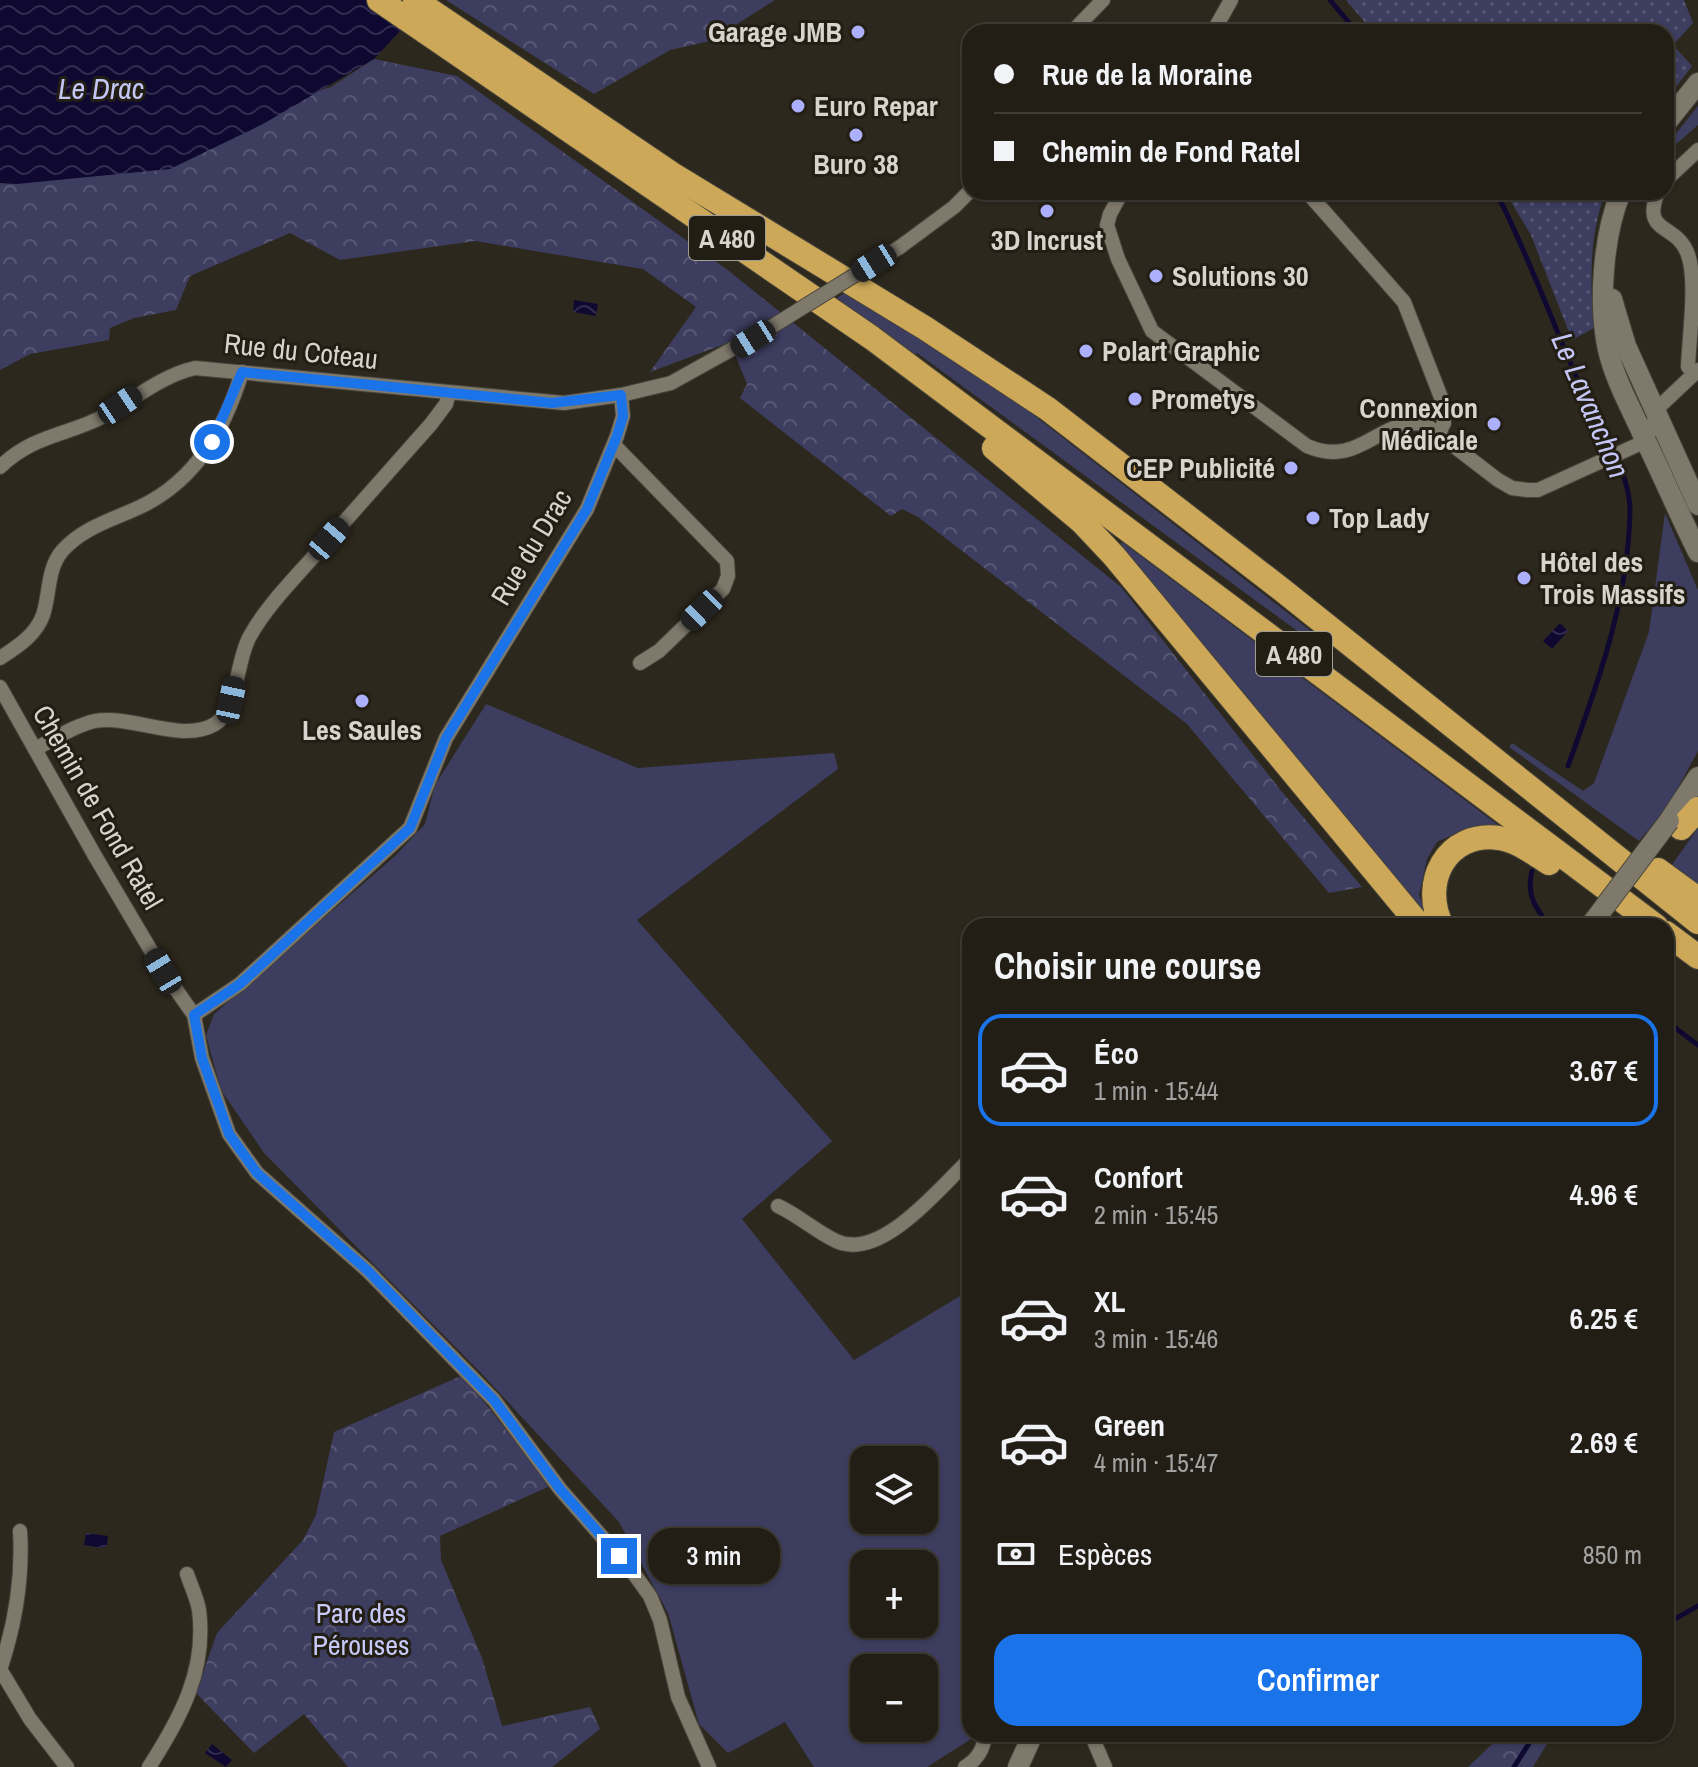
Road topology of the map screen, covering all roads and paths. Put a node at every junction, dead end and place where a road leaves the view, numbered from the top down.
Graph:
1 (379, 0) edge
2 (415, 0) edge
3 (1103, 0) edge
4 (1231, 0) edge
5 (1080, 24) edge
6 (1218, 24) edge
7 (1698, 83) edge
8 (531, 93) junction
9 (1674, 113) edge
10 (1698, 150) edge
11 (1674, 172) edge
12 (962, 199) edge
13 (1118, 200) edge
14 (1314, 200) edge
15 (1619, 200) edge
16 (1656, 200) edge
17 (1695, 268) edge
18 (1605, 275) junction
19 (1696, 371) edge
20 (242, 372) junction
21 (930, 382) junction
22 (449, 393) junction
23 (621, 395) junction
24 (1655, 414) junction
25 (1439, 433) junction
26 (1646, 441) junction
27 (614, 445) junction
28 (1672, 451) junction
29 (0, 467) edge
30 (1698, 505) edge
31 (1698, 552) edge
32 (1281, 589) junction
33 (0, 658) edge
34 (640, 663) dead end
35 (0, 687) edge
36 (35, 749) junction
37 (1698, 777) edge
38 (1698, 801) edge
39 (1698, 809) edge
40 (1675, 825) junction
41 (1698, 899) edge
42 (1413, 918) edge
43 (1439, 918) edge
44 (1597, 918) edge
45 (1612, 918) edge
46 (1631, 918) edge
47 (1645, 918) edge
48 (1698, 922) edge
49 (1674, 940) edge
50 (1674, 946) edge
51 (1698, 960) edge
52 (194, 1015) junction
53 (962, 1166) edge
54 (778, 1206) dead end
55 (20, 1531) dead end
56 (187, 1574) dead end
57 (0, 1669) edge
58 (985, 1742) edge
59 (1029, 1742) edge
60 (1094, 1742) edge
61 (67, 1767) edge
62 (149, 1767) edge
63 (709, 1767) edge
64 (965, 1767) edge
65 (1018, 1767) edge
66 (1105, 1767) edge

1 - 8 highway, A 480
2 - 8 highway, A 480
3 - 5 street
4 - 6 street
7 - 9 main road
8 - 21 highway, A 480
8 - 32 highway, A 480
10 - 11 street
12 - 23 street, bridge
13 - 25 street
14 - 25 street
15 - 18 main road
16 - 17 street
17 - 19 street
18 - 24 main road
18 - 26 main road
19 - 24 street
20 - 22 street, Rue du Coteau
20 - 29 street, Rue du Coteau
20 - 33 street
21 - 42 highway
21 - 47 highway, A 480
22 - 23 street, Rue du Coteau
22 - 36 street
23 - 27 street, Rue du Drac
24 - 26 street
24 - 28 main road
25 - 26 street
26 - 28 main road
26 - 31 main road
27 - 34 street
27 - 52 street, Rue du Drac
28 - 30 main road
32 - 41 highway
32 - 48 highway, A 480
35 - 36 street, Chemin de Fond Ratel
36 - 52 street, Chemin de Fond Ratel
37 - 40 main road
38 - 40 main road
39 - 40 highway
40 - 44 main road, bridge
40 - 45 main road
43 - 46 highway
49 - 51 highway
50 - 51 highway
52 - 63 street, Chemin de Fond Ratel
53 - 54 street
55 - 57 street
56 - 62 street
57 - 61 street
58 - 64 street
59 - 65 main road
60 - 66 street

